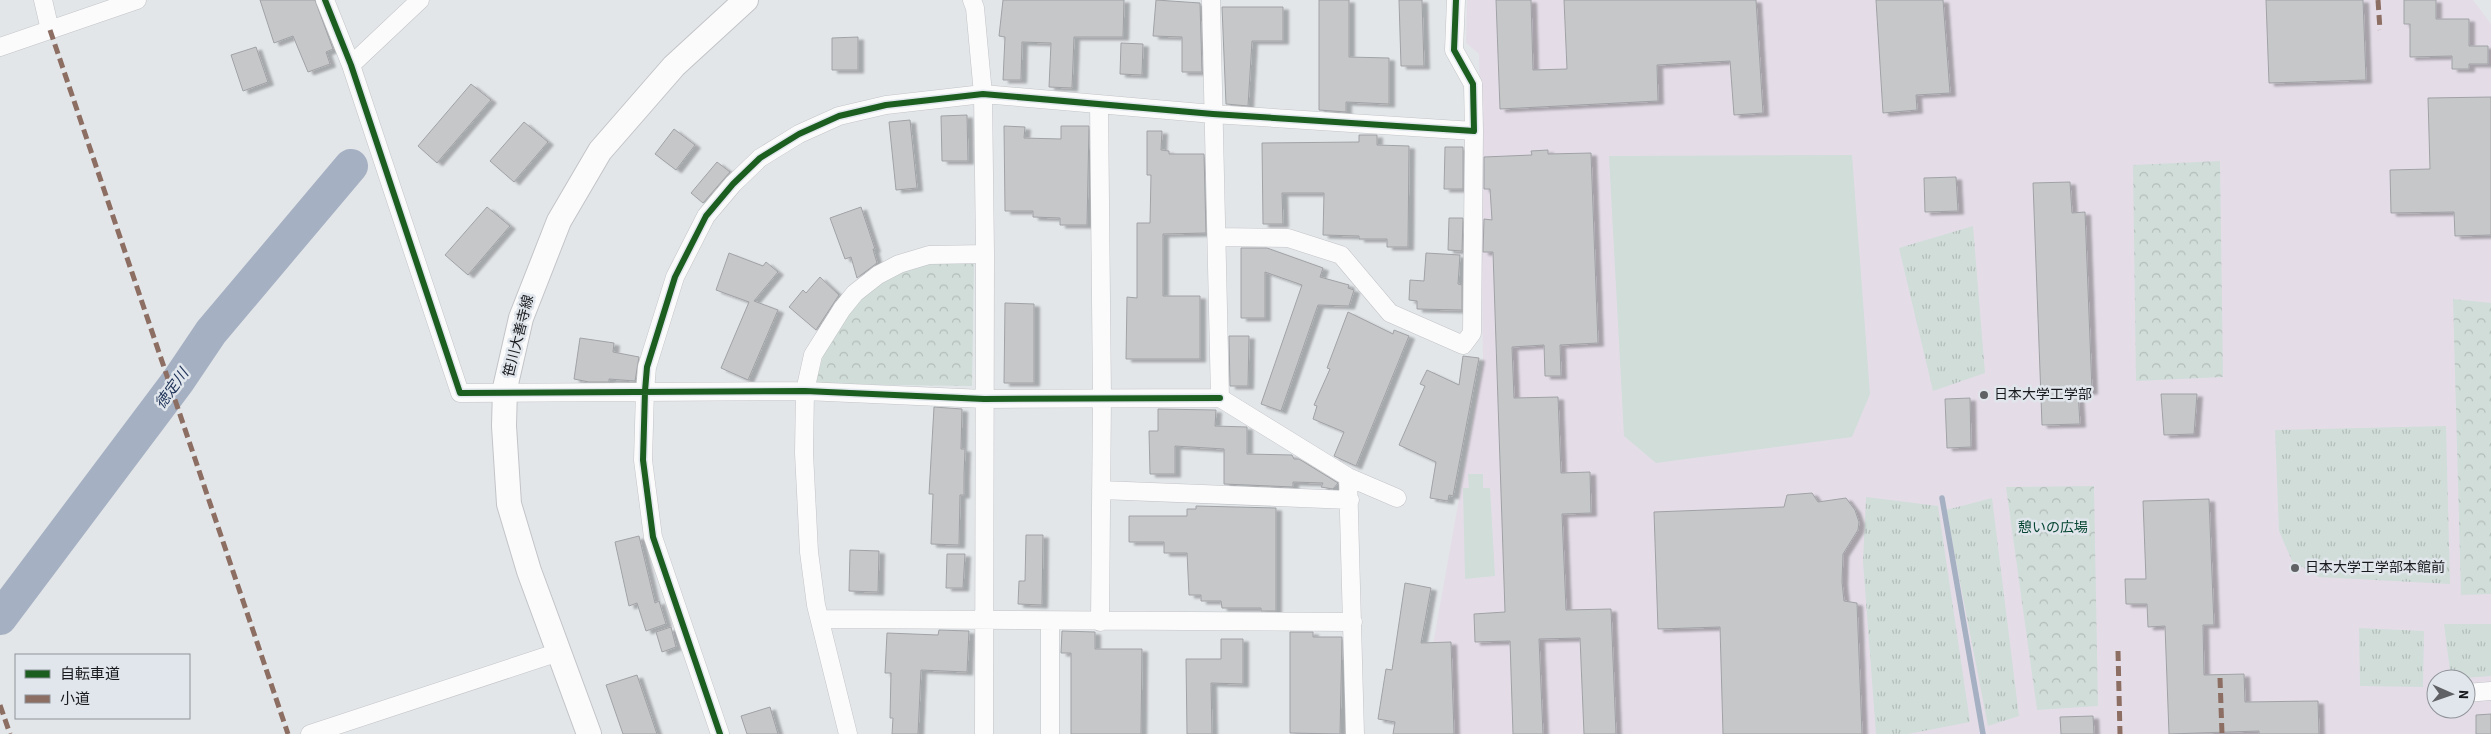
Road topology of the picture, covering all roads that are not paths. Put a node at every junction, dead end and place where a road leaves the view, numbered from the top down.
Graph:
1 (43, 0) edge
2 (137, 0) edge
3 (326, 0) edge
4 (420, 0) edge
5 (746, 0) edge
6 (972, 0) edge
7 (1211, 0) edge
8 (1456, 0) edge
9 (50, 30) junction
10 (0, 46) edge
11 (350, 65) junction
12 (983, 94) junction
13 (1099, 104) junction
14 (1213, 114) junction
15 (1474, 131) junction
16 (1217, 237) junction
17 (985, 254) junction
18 (645, 391) junction
19 (805, 391) junction
20 (505, 393) junction
21 (1102, 397) junction
22 (984, 398) junction
23 (1220, 398) junction
24 (1348, 477) junction
25 (1101, 490) junction
26 (1397, 498) dead end
27 (1350, 500) junction
28 (820, 619) junction
29 (985, 621) junction
30 (1050, 622) junction
31 (1100, 622) junction
32 (1353, 622) junction
33 (559, 652) junction
34 (2491, 691) edge
35 (2476, 692) edge
36 (310, 734) edge
37 (589, 734) edge
38 (720, 734) edge
39 (848, 734) edge
40 (984, 734) edge
41 (1050, 734) edge
42 (1355, 734) edge

1 - 9 street
2 - 9 street
3 - 11 street
4 - 11 street
5 - 20 street, 笹川大善寺線
6 - 12 street
7 - 14 street
8 - 15 street
9 - 10 street
11 - 20 street
12 - 13 street
12 - 17 street
12 - 18 street
13 - 14 street
13 - 21 street
14 - 15 street
14 - 16 street
15 - 16 street
16 - 23 street
17 - 19 street
17 - 22 street
18 - 19 street
18 - 20 street
18 - 38 street
19 - 22 street
19 - 28 street
20 - 33 street, 笹川大善寺線
21 - 22 street
21 - 23 street
21 - 25 street
22 - 29 street
23 - 24 street
24 - 26 street
24 - 27 street
25 - 27 street
25 - 31 street
27 - 32 street
28 - 29 street
28 - 39 street
29 - 30 street
29 - 40 street
30 - 31 street
30 - 41 street
31 - 32 street
32 - 42 street
33 - 36 street
33 - 37 street, 笹川大善寺線
34 - 35 street

